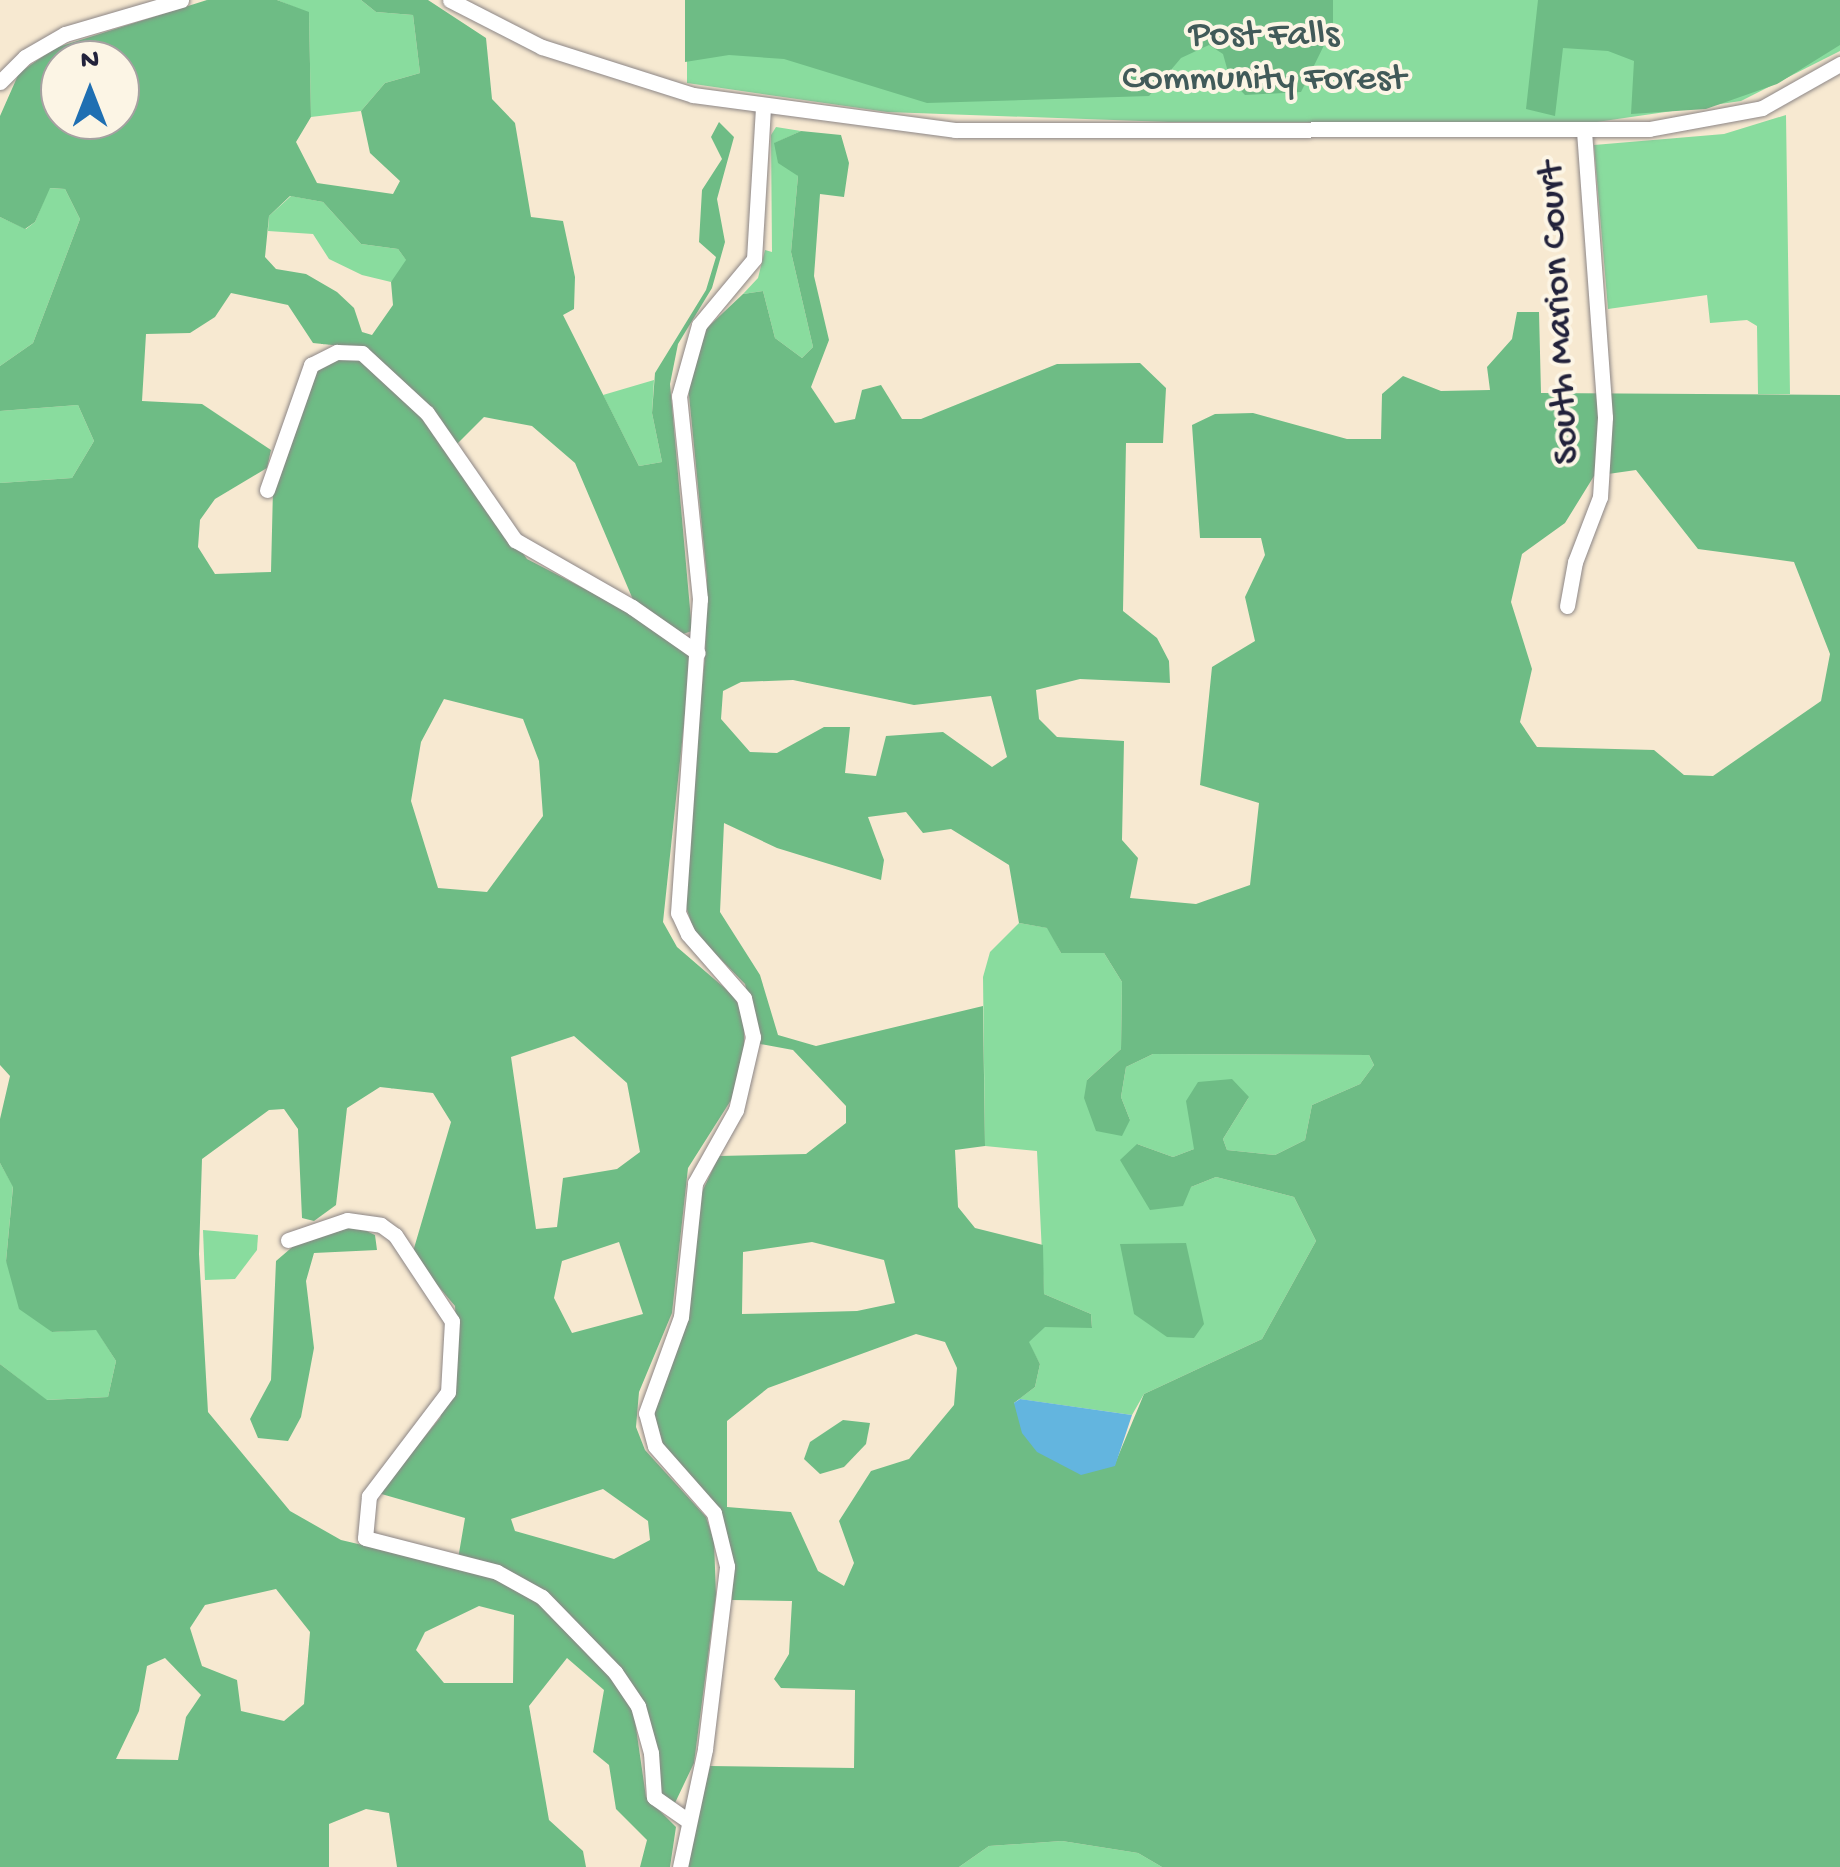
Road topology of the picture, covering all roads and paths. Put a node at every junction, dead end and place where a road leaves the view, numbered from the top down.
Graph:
1 (181, 0) edge
2 (450, 0) edge
3 (1840, 64) edge
4 (0, 82) edge
5 (763, 108) junction
6 (1584, 130) junction
7 (267, 490) dead end
8 (1567, 606) dead end
9 (698, 653) junction
10 (288, 1240) dead end
11 (687, 1820) junction
12 (680, 1867) edge

1 - 4 street
2 - 5 street
3 - 6 street
5 - 6 street
5 - 9 street
6 - 8 street, South Marion Court
7 - 9 street
9 - 11 street
10 - 11 street
11 - 12 street

